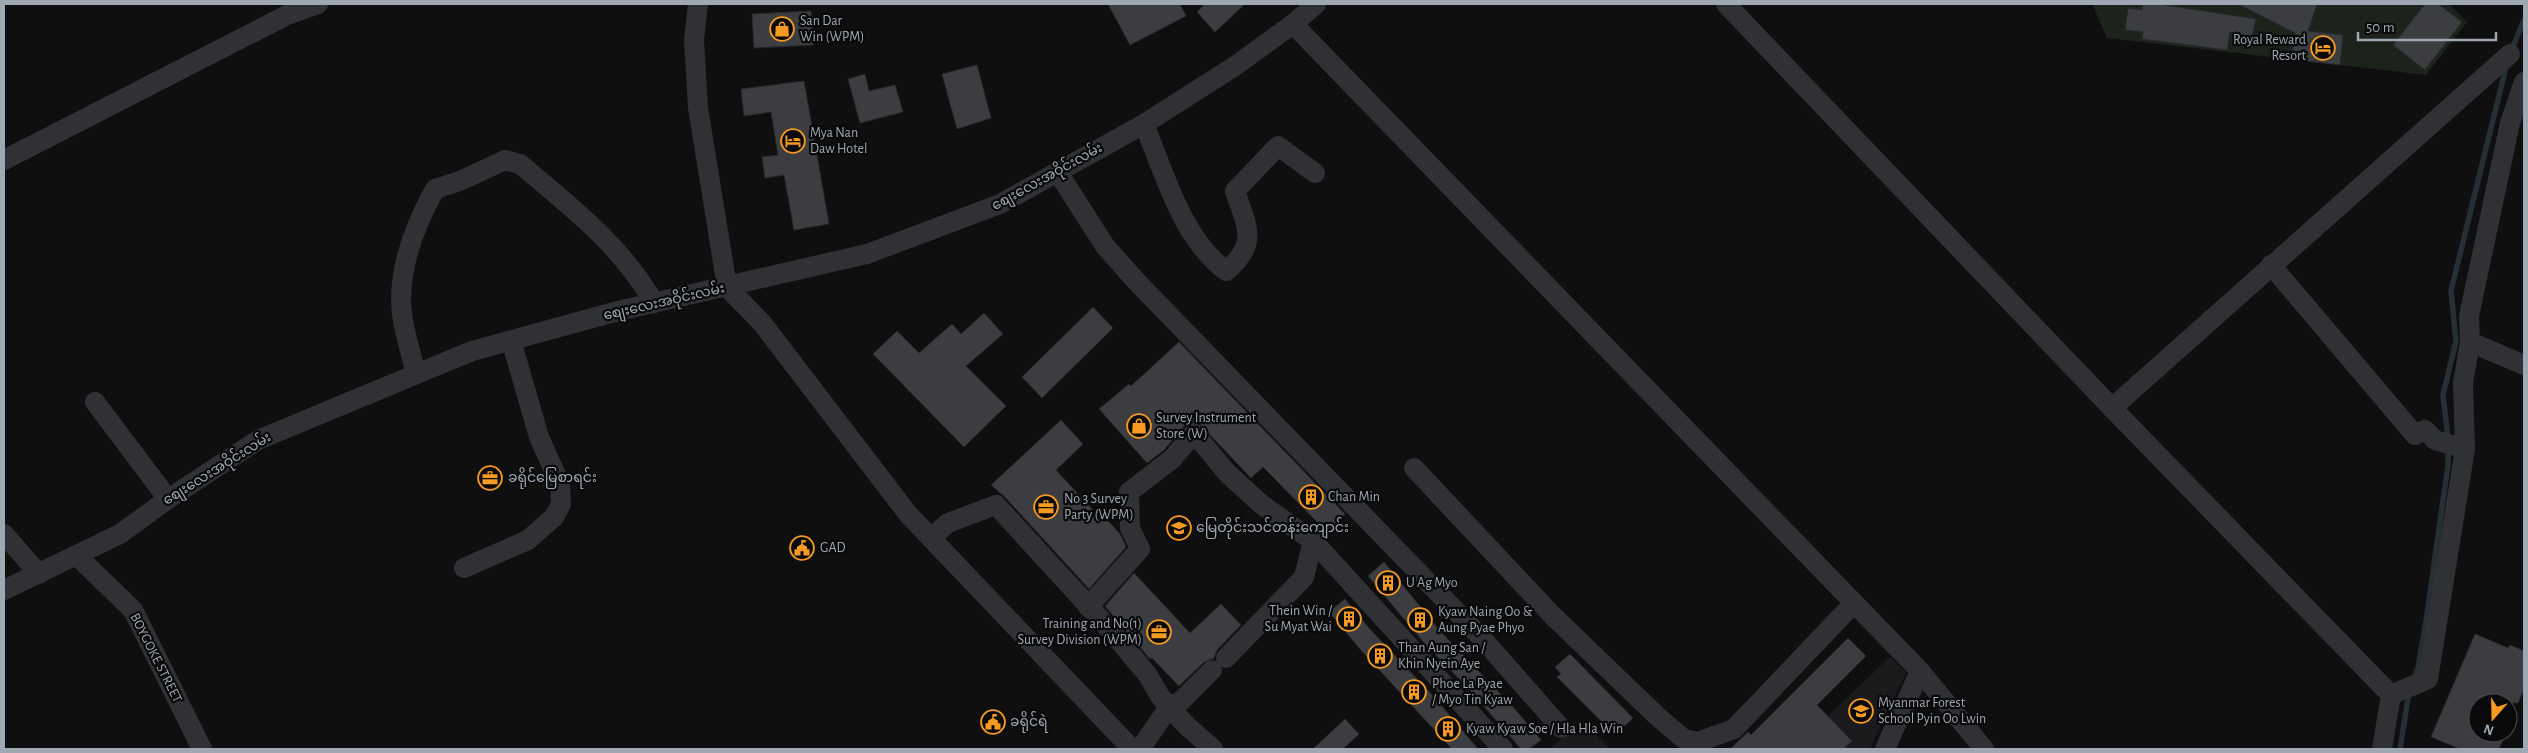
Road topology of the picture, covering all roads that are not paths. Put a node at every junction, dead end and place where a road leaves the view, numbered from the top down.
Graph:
1 (318, 4) edge
2 (698, 4) edge
3 (1316, 4) edge
4 (1726, 4) edge
5 (1293, 24) junction
6 (2510, 54) dead end
7 (2524, 82) edge
8 (1144, 124) junction
9 (4, 160) edge
10 (1058, 171) junction
11 (1314, 173) dead end
12 (2271, 265) junction
13 (727, 287) junction
14 (654, 303) junction
15 (512, 340) junction
16 (2470, 342) junction
17 (2524, 365) edge
18 (416, 374) junction
19 (94, 402) dead end
20 (2112, 408) junction
21 (2461, 448) junction
22 (1414, 468) dead end
23 (168, 499) junction
24 (4, 534) edge
25 (931, 538) junction
26 (1313, 542) junction
27 (76, 555) junction
28 (464, 568) dead end
29 (39, 574) junction
30 (4, 590) edge
31 (1854, 604) junction
32 (1088, 607) junction
33 (1920, 671) junction
34 (2396, 692) junction
35 (1169, 706) junction
36 (1561, 728) dead end
37 (202, 749) edge
38 (1132, 749) edge
39 (1140, 749) edge
40 (1213, 749) edge
41 (1503, 749) edge
42 (1885, 749) edge
43 (1984, 749) edge
44 (2382, 749) edge

1 - 9 street
2 - 13 street
3 - 5 street, စျေးလေးအဝိုင်းလမ်း
4 - 20 street
5 - 8 street, စျေးလေးအဝိုင်းလမ်း
5 - 31 street
6 - 12 street
7 - 16 street
8 - 10 street, စျေးလေးအဝိုင်းလမ်း
8 - 11 street
10 - 13 street, စျေးလေးအဝိုင်းလမ်း
10 - 36 street
12 - 20 street
12 - 21 street
13 - 14 street, စျေးလေးအဝိုင်းလမ်း
13 - 25 street
14 - 15 street, စျေးလေးအဝိုင်းလမ်း
14 - 18 street
15 - 18 street, စျေးလေးအဝိုင်းလမ်း
15 - 28 street
16 - 17 street
16 - 21 street
18 - 23 street, စျေးလေးအဝိုင်းလမ်း
19 - 23 street
20 - 34 street
21 - 34 street
22 - 31 street
23 - 27 street, စျေးလေးအဝိုင်းလမ်း
24 - 29 street
25 - 32 street
25 - 38 street
26 - 32 street
26 - 35 street
26 - 41 street
27 - 29 street, စျေးလေးအဝိုင်းလမ်း
27 - 37 street, BOYGOKE STREET
29 - 30 street, စျေးလေးအဝိုင်းလမ်း
31 - 33 street
32 - 35 street
33 - 42 street
33 - 43 street
34 - 44 street
35 - 39 street
35 - 40 street

